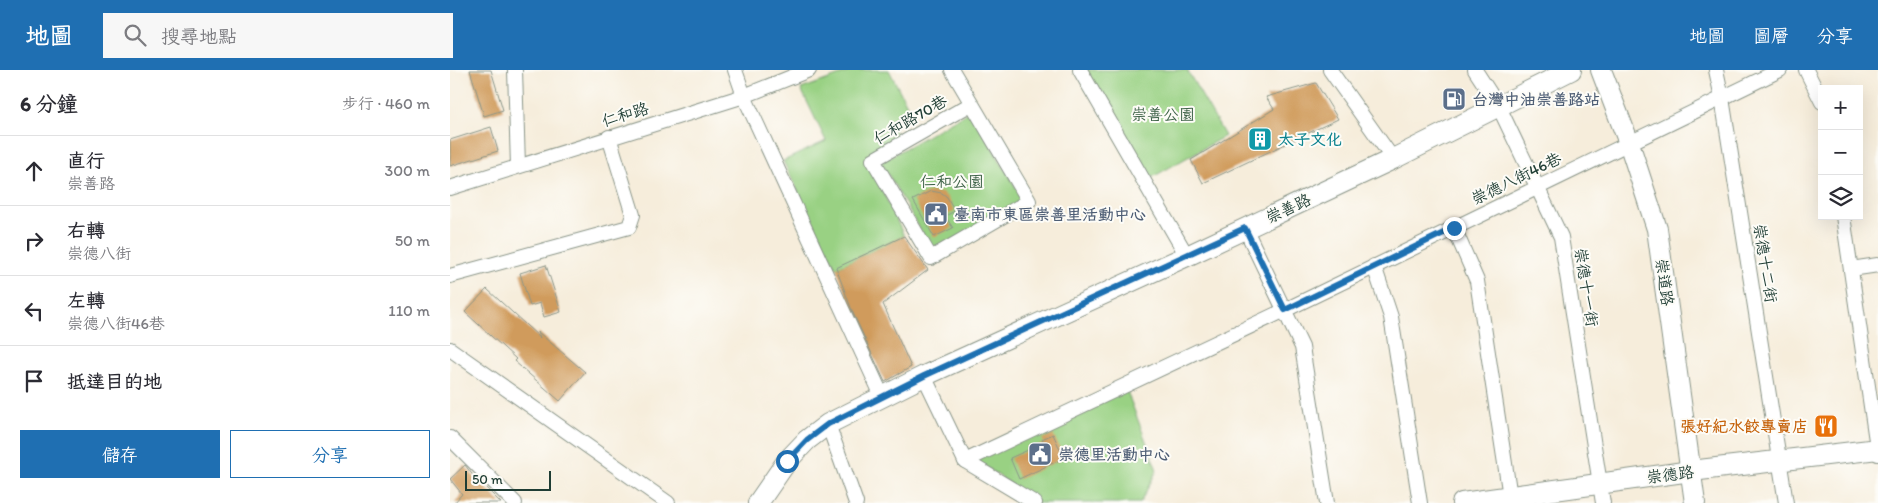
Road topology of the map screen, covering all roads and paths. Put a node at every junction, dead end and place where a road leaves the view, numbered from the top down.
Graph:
1 (515, 70) edge
2 (735, 70) edge
3 (809, 70) edge
4 (952, 70) edge
5 (1080, 70) edge
6 (1330, 70) edge
7 (1475, 70) edge
8 (1571, 70) edge
9 (1601, 70) edge
10 (1716, 70) edge
11 (1780, 70) edge
12 (1806, 70) edge
13 (1818, 94) edge
14 (744, 96) junction
15 (1722, 98) junction
16 (972, 104) junction
17 (1499, 107) junction
18 (609, 137) junction
19 (1629, 143) junction
20 (1393, 159) junction
21 (518, 166) junction
22 (1537, 187) junction
23 (450, 188) edge
24 (1844, 220) edge
25 (1245, 228) junction
26 (1454, 228) junction
27 (1187, 256) junction
28 (1878, 265) edge
29 (1374, 266) junction
30 (1851, 269) junction
31 (450, 276) edge
32 (1285, 310) junction
33 (450, 349) edge
34 (924, 376) junction
35 (882, 396) junction
36 (828, 424) junction
37 (450, 438) edge
38 (1878, 449) edge
39 (1878, 454) edge
40 (965, 461) junction
41 (1780, 461) junction
42 (1691, 472) junction
43 (1602, 493) edge
44 (1511, 500) edge
45 (515, 503) edge
46 (666, 503) edge
47 (758, 503) edge
48 (856, 503) edge
49 (1036, 503) edge
50 (1327, 503) edge
51 (1420, 503) edge
52 (1462, 503) edge
53 (1695, 503) edge
54 (1786, 503) edge

1 - 21 street
2 - 14 street
3 - 14 street, 仁和路
4 - 16 street, 仁和路70巷
5 - 27 street
6 - 20 street
7 - 17 street, 崇德十一街
8 - 17 street, 崇善路
9 - 19 street, 崇道路
10 - 15 street, 崇德十二街
11 - 15 street, 崇德八街46巷
12 - 13 street
14 - 18 street, 仁和路
14 - 35 street
15 - 19 street, 崇德八街46巷
15 - 41 street, 崇德十二街
16 - 16 street, 仁和路70巷
17 - 20 street, 崇善路
17 - 22 street, 崇德十一街
18 - 21 street, 仁和路
18 - 31 street
19 - 22 street, 崇德八街46巷
19 - 42 street, 崇道路
20 - 25 street, 崇善路
21 - 23 street, 仁和路
22 - 26 street, 崇德八街46巷
22 - 43 street, 崇德十一街
24 - 30 street
25 - 27 street, 崇善路
25 - 32 street
26 - 29 street, 崇德八街46巷
26 - 44 street
27 - 34 street, 崇善路
28 - 30 street
29 - 32 street, 崇德八街46巷
29 - 51 street
30 - 38 street
32 - 40 street, 崇德八街46巷
32 - 50 street
33 - 46 street
34 - 35 street, 崇善路
34 - 40 street
35 - 36 street, 崇善路
36 - 47 street, 崇善路
36 - 48 street
37 - 45 street
38 - 39 street
38 - 41 street, 崇德路
40 - 49 street
41 - 42 street, 崇德路
41 - 54 street, 崇德十二街
42 - 43 street, 崇德路
42 - 53 street, 崇道路
43 - 44 street, 崇德路
44 - 52 street, 崇德路

